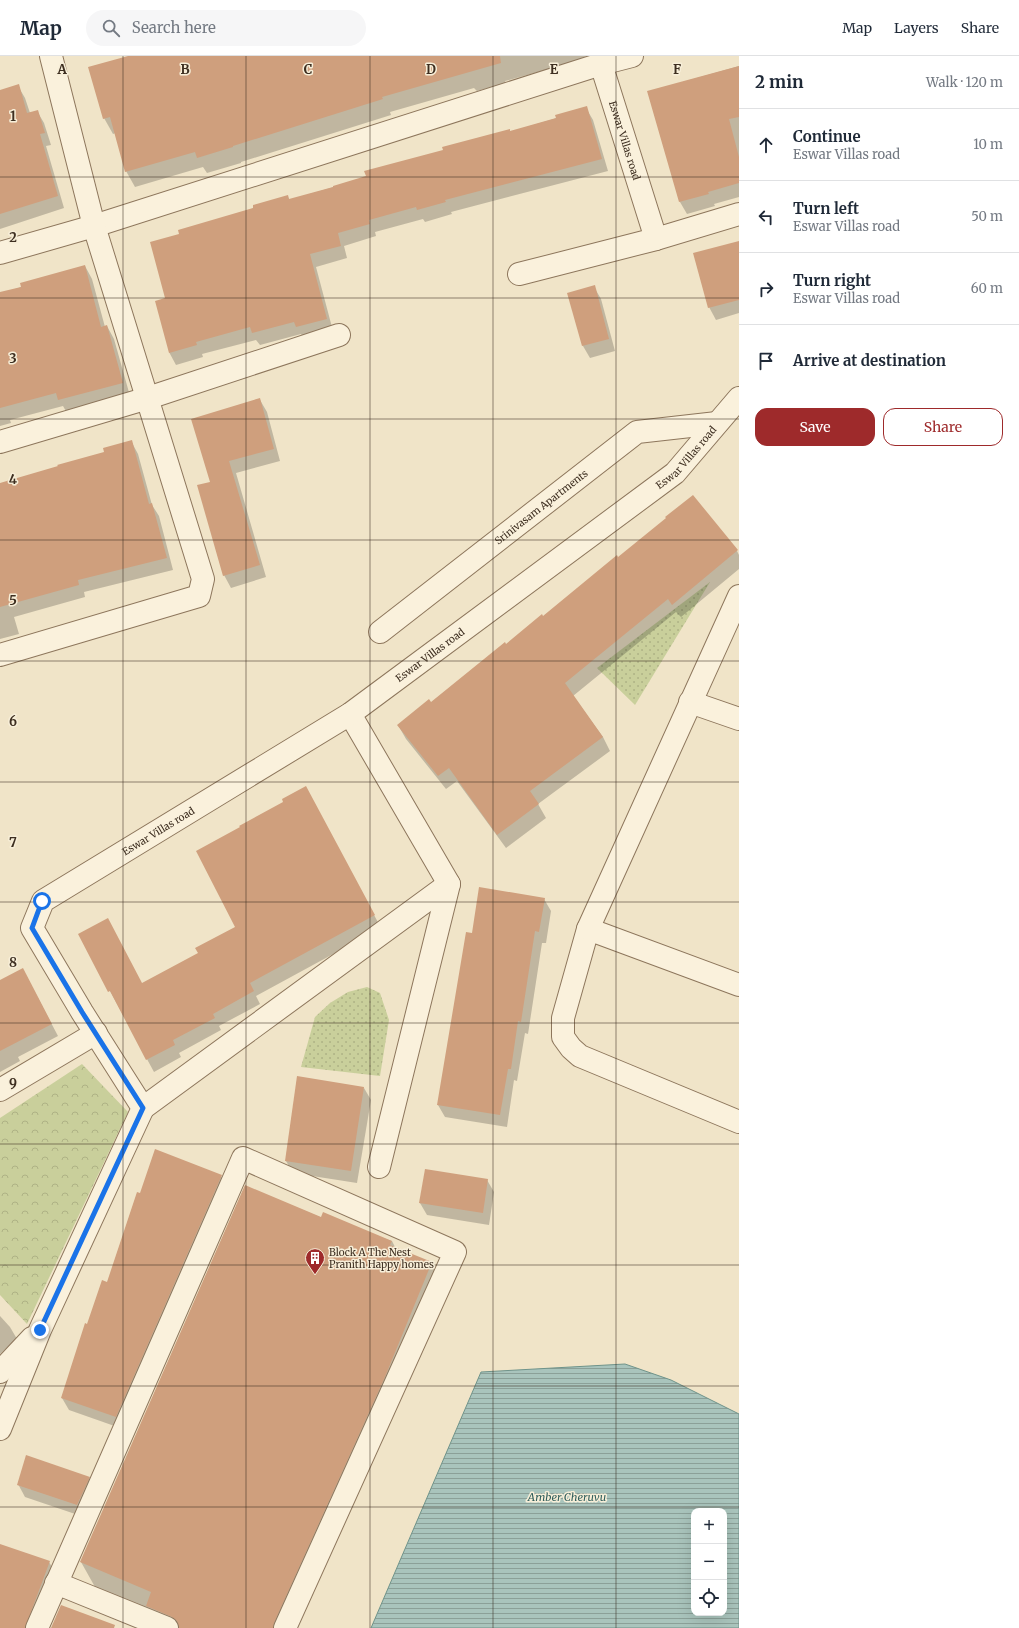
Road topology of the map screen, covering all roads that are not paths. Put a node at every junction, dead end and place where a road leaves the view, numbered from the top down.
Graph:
1 (51, 56) edge
2 (632, 56) edge
3 (601, 64) junction
4 (739, 214) edge
5 (94, 226) junction
6 (656, 239) junction
7 (0, 253) edge
8 (519, 274) dead end
9 (339, 335) dead end
10 (148, 398) junction
11 (739, 398) edge
12 (718, 423) junction
13 (0, 442) edge
14 (739, 596) edge
15 (380, 632) dead end
16 (0, 655) edge
17 (690, 702) junction
18 (350, 714) junction
19 (739, 720) edge
20 (449, 884) junction
21 (588, 929) junction
22 (739, 985) edge
23 (96, 1033) junction
24 (0, 1090) edge
25 (143, 1108) junction
26 (739, 1122) edge
27 (379, 1168) dead end
28 (40, 1330) junction
29 (0, 1372) edge
30 (0, 1429) edge
31 (56, 1583) junction
32 (37, 1628) edge
33 (167, 1628) edge
34 (284, 1628) edge

1 - 5 street
2 - 3 street
3 - 5 street
3 - 6 street, Eswar Villas road
4 - 6 street
5 - 7 street
5 - 10 street
6 - 8 street
9 - 10 street
10 - 13 street
10 - 16 street
11 - 12 street, Eswar Villas road
12 - 15 street, Srinivasam Apartments
12 - 18 street, Eswar Villas road
14 - 17 street
17 - 19 street
17 - 21 street
18 - 20 street
18 - 23 street, Eswar Villas road
20 - 25 street
20 - 27 street
21 - 22 street
21 - 26 street
23 - 24 street
23 - 25 street, Eswar Villas road
25 - 28 street
28 - 29 street
28 - 30 street
31 - 32 street
31 - 33 street
31 - 34 street

